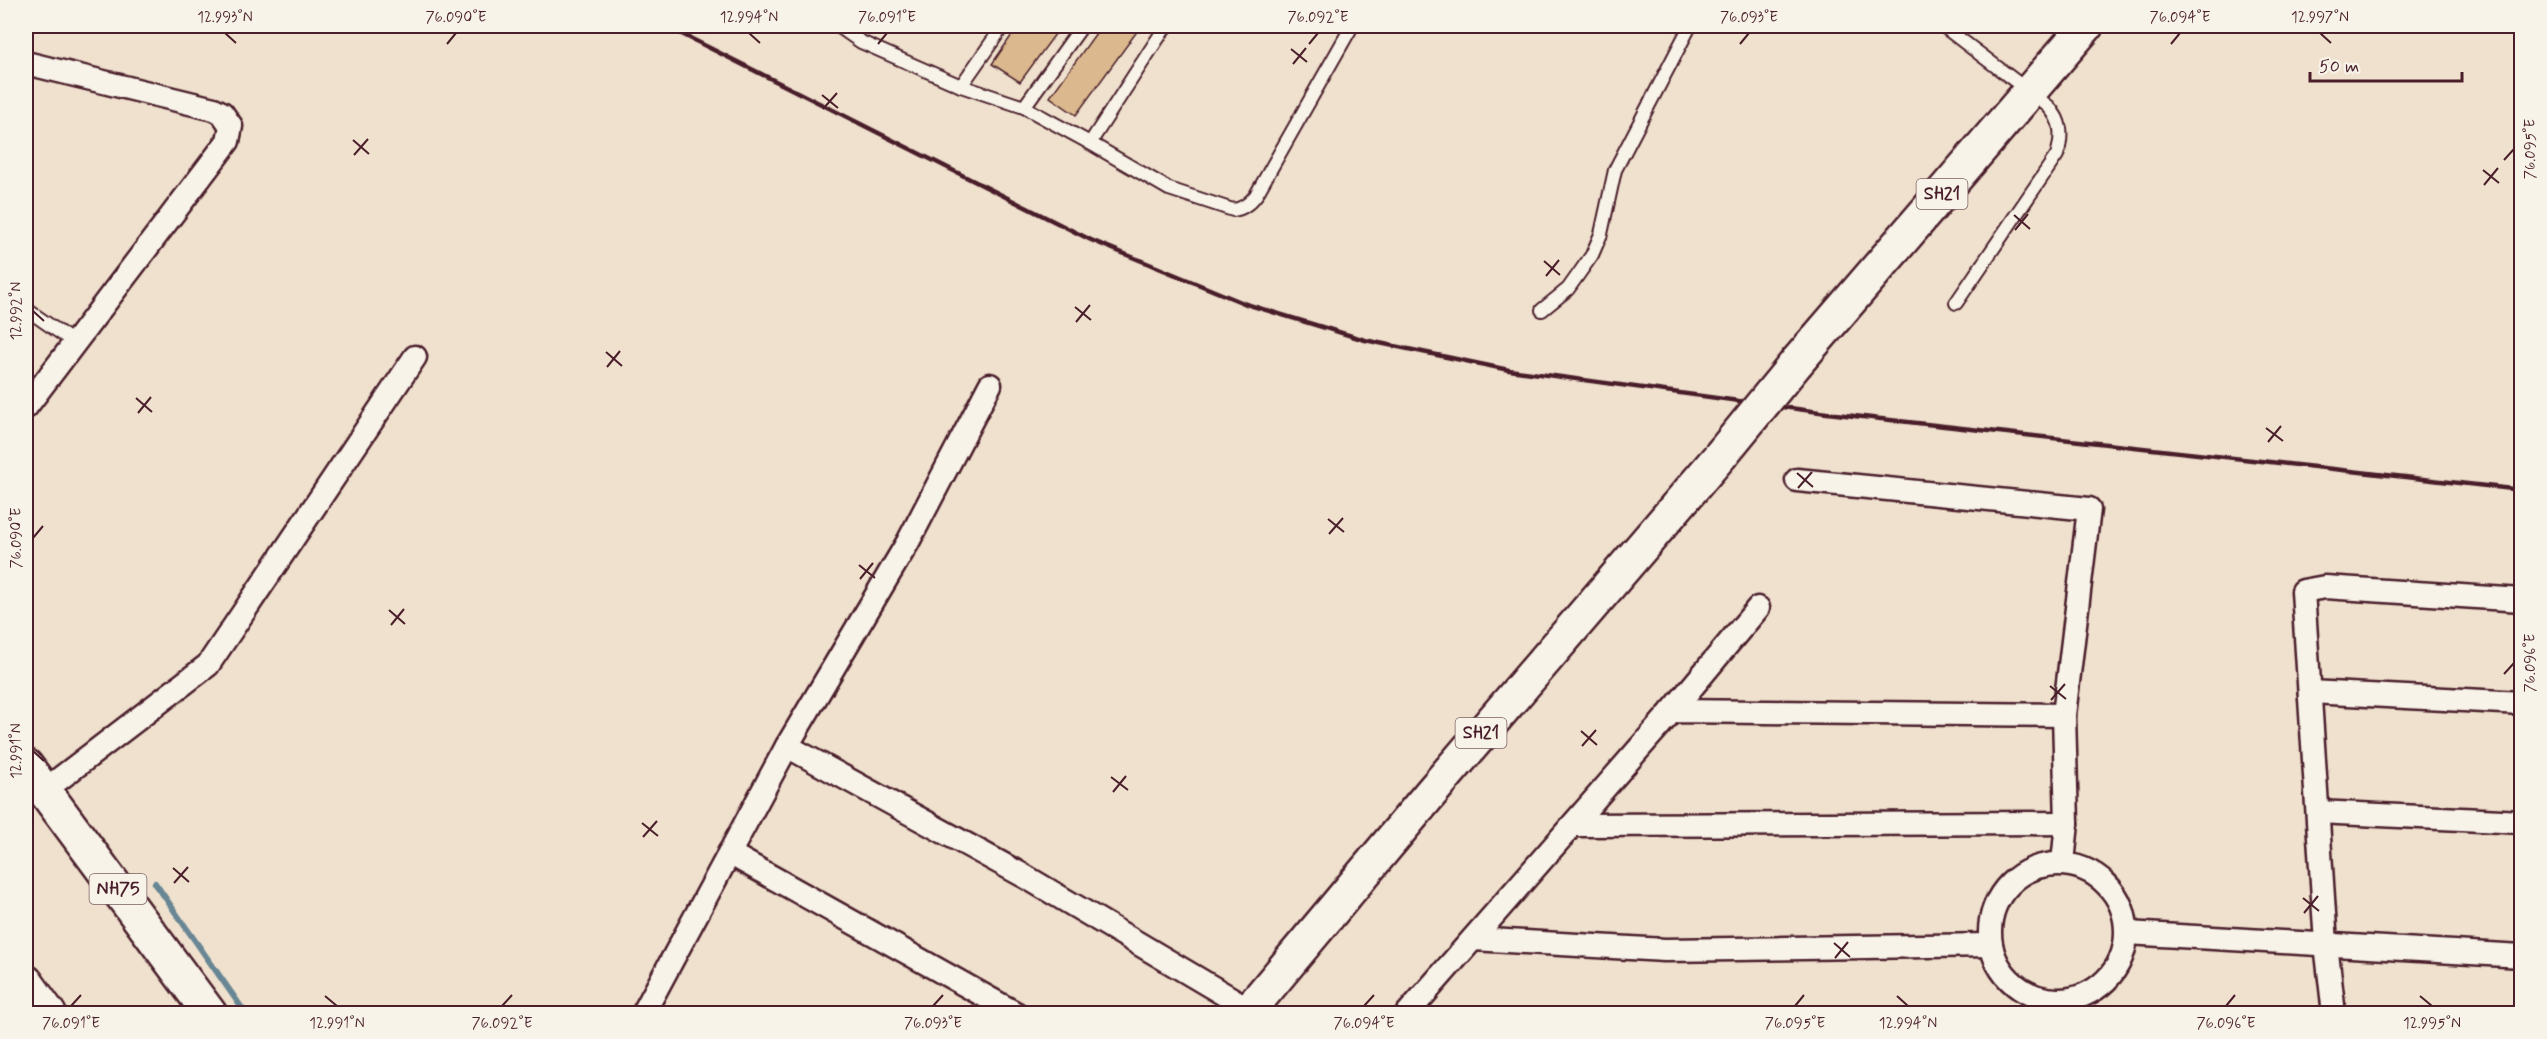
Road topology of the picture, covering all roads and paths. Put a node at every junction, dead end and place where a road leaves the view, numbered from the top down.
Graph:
1 (838, 26) edge
2 (1003, 26) edge
3 (1082, 26) edge
4 (1166, 26) edge
5 (1352, 26) edge
6 (1690, 26) edge
7 (1943, 26) edge
8 (2086, 26) edge
9 (26, 63) edge
10 (961, 86) junction
11 (2031, 91) junction
12 (1024, 107) junction
13 (1090, 144) junction
14 (1956, 303) dead end
15 (26, 309) edge
16 (1542, 310) dead end
17 (75, 343) junction
18 (415, 357) dead end
19 (990, 385) dead end
20 (26, 406) edge
21 (1797, 480) dead end
22 (2522, 600) edge
23 (1758, 609) dead end
24 (2310, 692) junction
25 (2522, 704) edge
26 (1672, 711) junction
27 (2064, 715) junction
28 (788, 746) junction
29 (35, 778) edge
30 (2318, 812) junction
31 (2522, 822) edge
32 (2067, 823) junction
33 (1573, 825) junction
34 (729, 853) junction
35 (2063, 864) junction
36 (2127, 933) junction
37 (1473, 939) junction
38 (2326, 944) junction
39 (1991, 945) junction
40 (2522, 956) edge
41 (26, 982) edge
42 (2070, 1007) edge
43 (1248, 1011) edge
44 (49, 1014) edge
45 (210, 1014) edge
46 (643, 1014) edge
47 (1017, 1014) edge
48 (1407, 1014) edge
49 (2334, 1014) edge

1 - 10 lane
2 - 10 lane
3 - 12 lane
4 - 13 lane
5 - 13 lane
6 - 16 lane
7 - 11 lane
8 - 11 main road, SH21
9 - 17 street
10 - 12 lane
11 - 14 lane
11 - 43 main road, SH21, bridge
12 - 13 lane
15 - 17 lane
17 - 20 street
18 - 29 street
19 - 28 street
21 - 27 street
22 - 24 street
23 - 26 street
24 - 25 street
24 - 30 street
26 - 27 street
26 - 33 street
27 - 32 street
28 - 34 street
28 - 43 street
29 - 45 main road, NH75
30 - 31 street
30 - 38 street
32 - 33 street
32 - 35 street
33 - 37 street
34 - 46 street
34 - 47 street
35 - 36 street
35 - 39 street
36 - 38 street
36 - 42 street
37 - 39 street
37 - 48 street
38 - 40 street
38 - 49 street
39 - 42 street
41 - 44 main road

